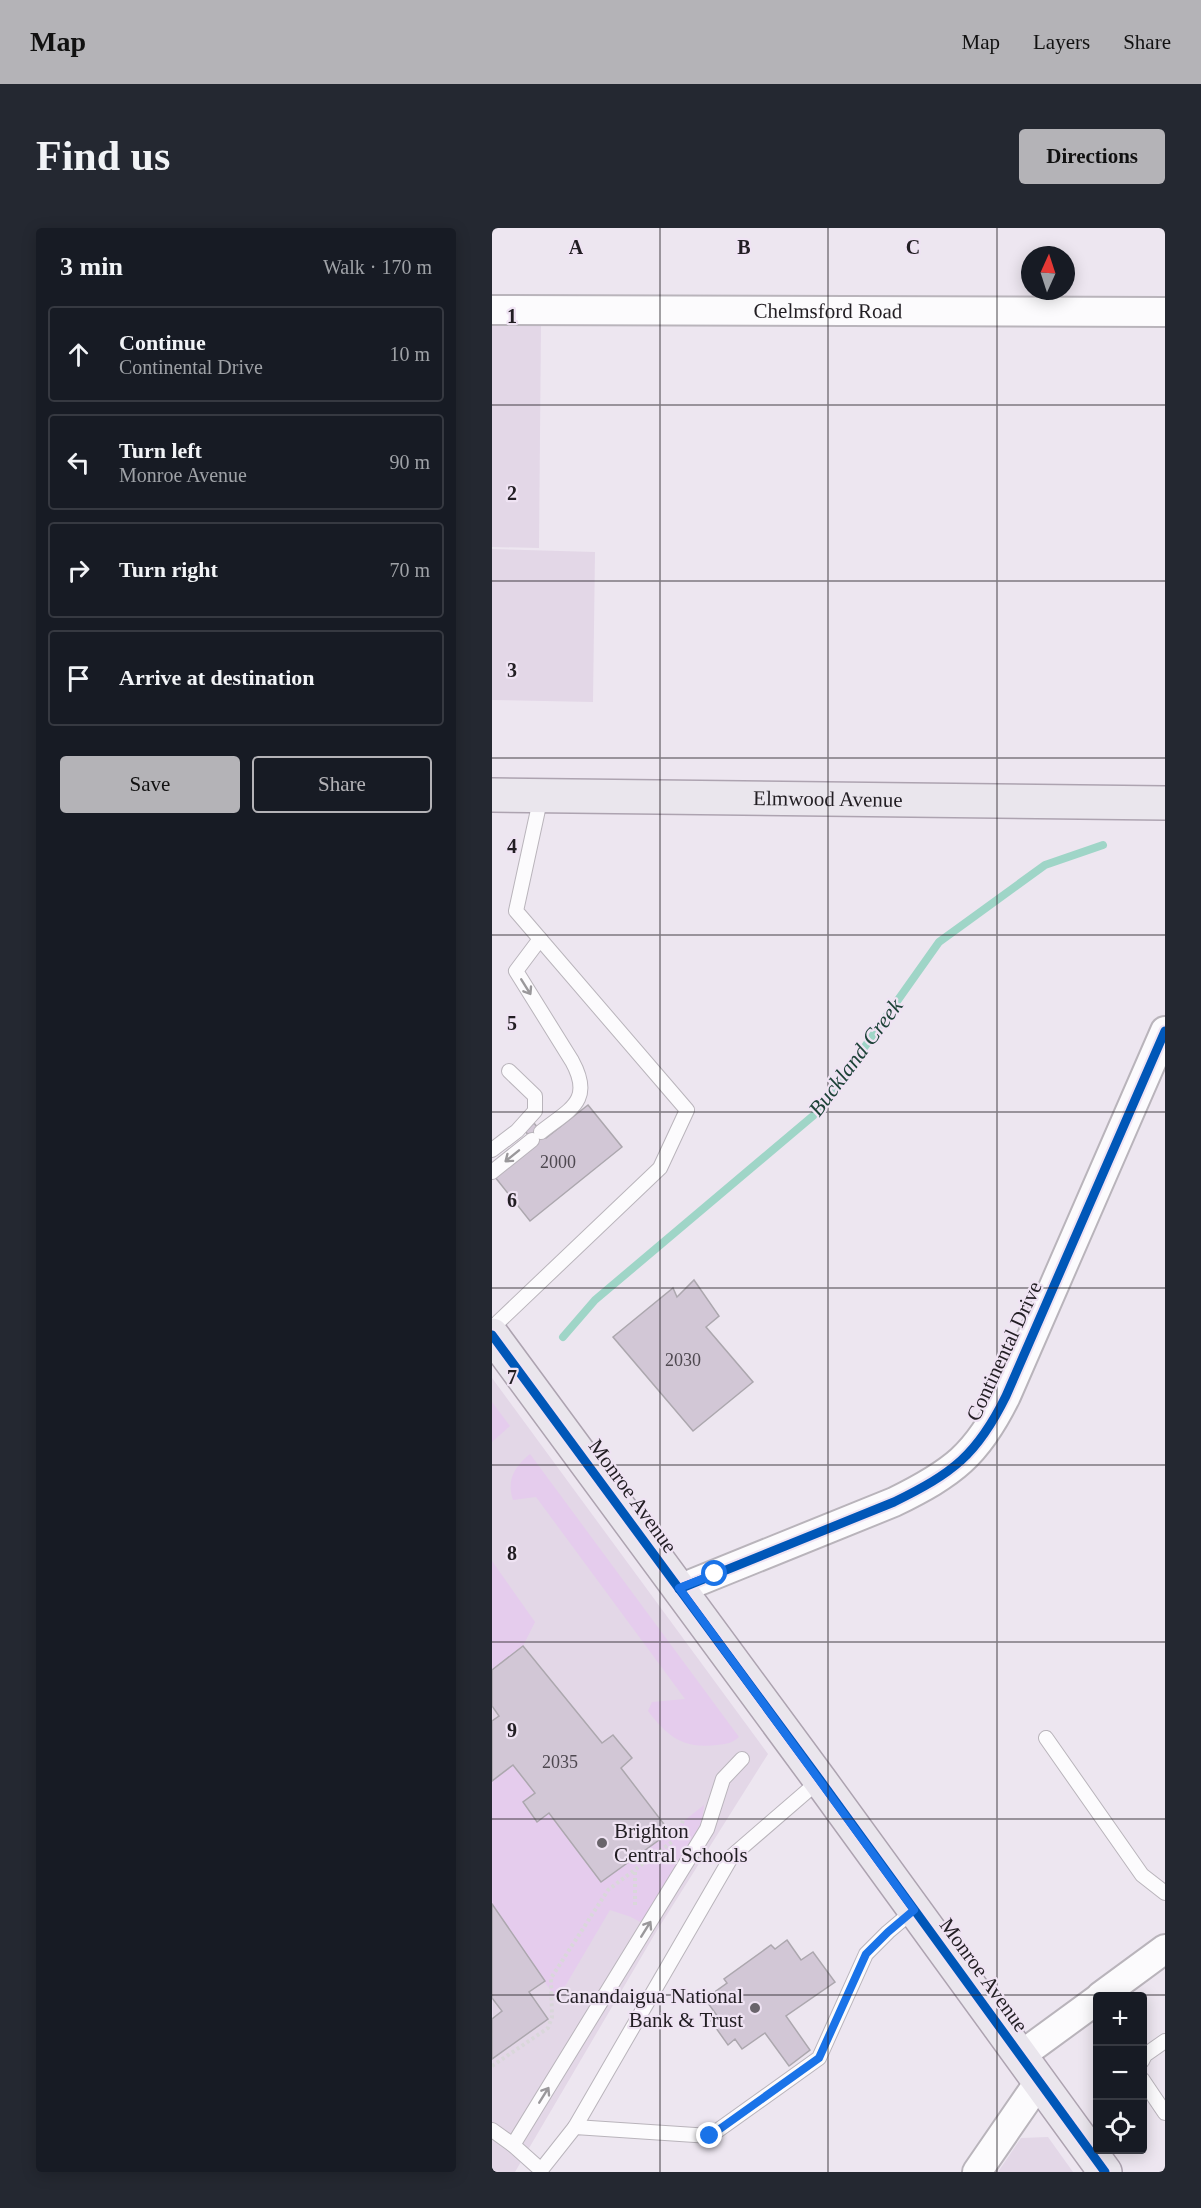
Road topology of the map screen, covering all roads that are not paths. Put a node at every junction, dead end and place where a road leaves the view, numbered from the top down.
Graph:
1 (492, 310) edge
2 (1165, 312) edge
3 (492, 795) edge
4 (541, 795) junction
5 (1165, 802) edge
6 (540, 939) junction
7 (1165, 1031) edge
8 (509, 1071) dead end
9 (492, 1150) edge
10 (492, 1172) edge
11 (492, 1328) edge
12 (492, 1335) edge
13 (679, 1588) junction
14 (1046, 1738) dead end
15 (742, 1759) dead end
16 (820, 1780) junction
17 (1165, 1893) edge
18 (914, 1910) junction
19 (1165, 1949) edge
20 (1107, 1992) edge
21 (1093, 2004) edge
22 (1165, 2041) edge
23 (1147, 2054) edge
24 (1030, 2069) junction
25 (1147, 2085) edge
26 (1165, 2113) edge
27 (575, 2127) junction
28 (492, 2130) edge
29 (513, 2145) junction
30 (542, 2171) edge
31 (977, 2172) edge
32 (1105, 2172) edge

1 - 2 street, Chelmsford Road
3 - 4 main road, Elmwood Avenue
4 - 5 main road, Elmwood Avenue
4 - 6 lane
6 -> 10 lane
6 - 11 lane
7 - 13 street, Continental Drive
8 - 9 lane
12 - 13 main road, Monroe Avenue
13 - 16 main road, Monroe Avenue
14 - 17 lane
29 -> 15 lane
16 - 18 main road, Monroe Avenue
16 - 27 lane
18 - 24 main road, Monroe Avenue
18 - 27 lane
19 - 20 street
21 - 24 street
22 - 23 lane
24 - 31 street
24 - 32 main road, Monroe Avenue
25 - 26 lane
27 - 30 lane
28 - 29 lane
29 - 30 lane

